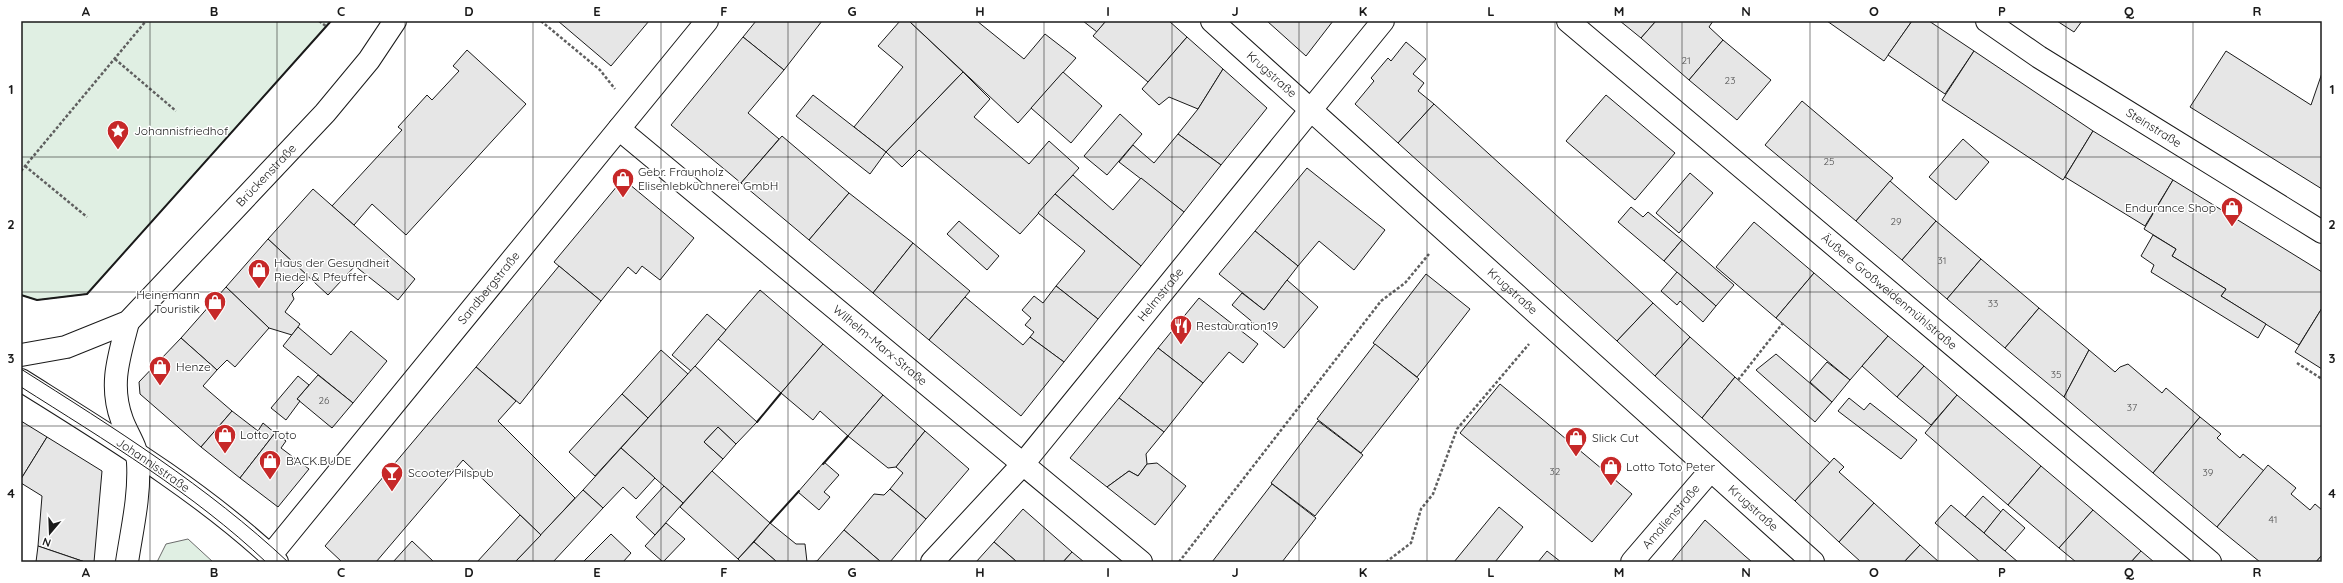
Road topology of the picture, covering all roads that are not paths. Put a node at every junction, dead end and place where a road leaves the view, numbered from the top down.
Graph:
1 (395, 21) edge
2 (707, 21) edge
3 (1212, 21) edge
4 (1383, 21) edge
5 (1568, 21) edge
6 (1987, 21) edge
7 (1311, 111) junction
8 (619, 129) junction
9 (2322, 232) edge
10 (128, 322) junction
11 (21, 355) edge
12 (21, 380) edge
13 (136, 453) junction
14 (1023, 464) junction
15 (1711, 470) junction
16 (273, 559) edge
17 (127, 562) edge
18 (932, 562) edge
19 (1140, 562) edge
20 (1632, 562) edge
21 (1813, 562) edge
22 (2210, 562) edge

1 - 10 street, Brückenstraße
2 - 8 street, Sandbergstraße
3 - 7 street, Krugstraße
4 - 7 street, Helmstraße
5 - 22 street, Äußere Großweidenmühlstraße
6 - 9 street, Steinstraße
7 - 14 street, Helmstraße
7 - 15 street, Krugstraße
8 - 14 street, Wilhelm-Marx-Straße
8 - 16 street, Sandbergstraße
10 - 11 street, Brückenstraße
10 - 13 street
12 - 13 street, Johannisstraße
13 - 16 street, Johannisstraße
13 - 17 street
14 - 18 street, Helmstraße
14 - 19 street, Wilhelm-Marx-Straße
15 - 20 street, Amalienstraße
15 - 21 street, Krugstraße

